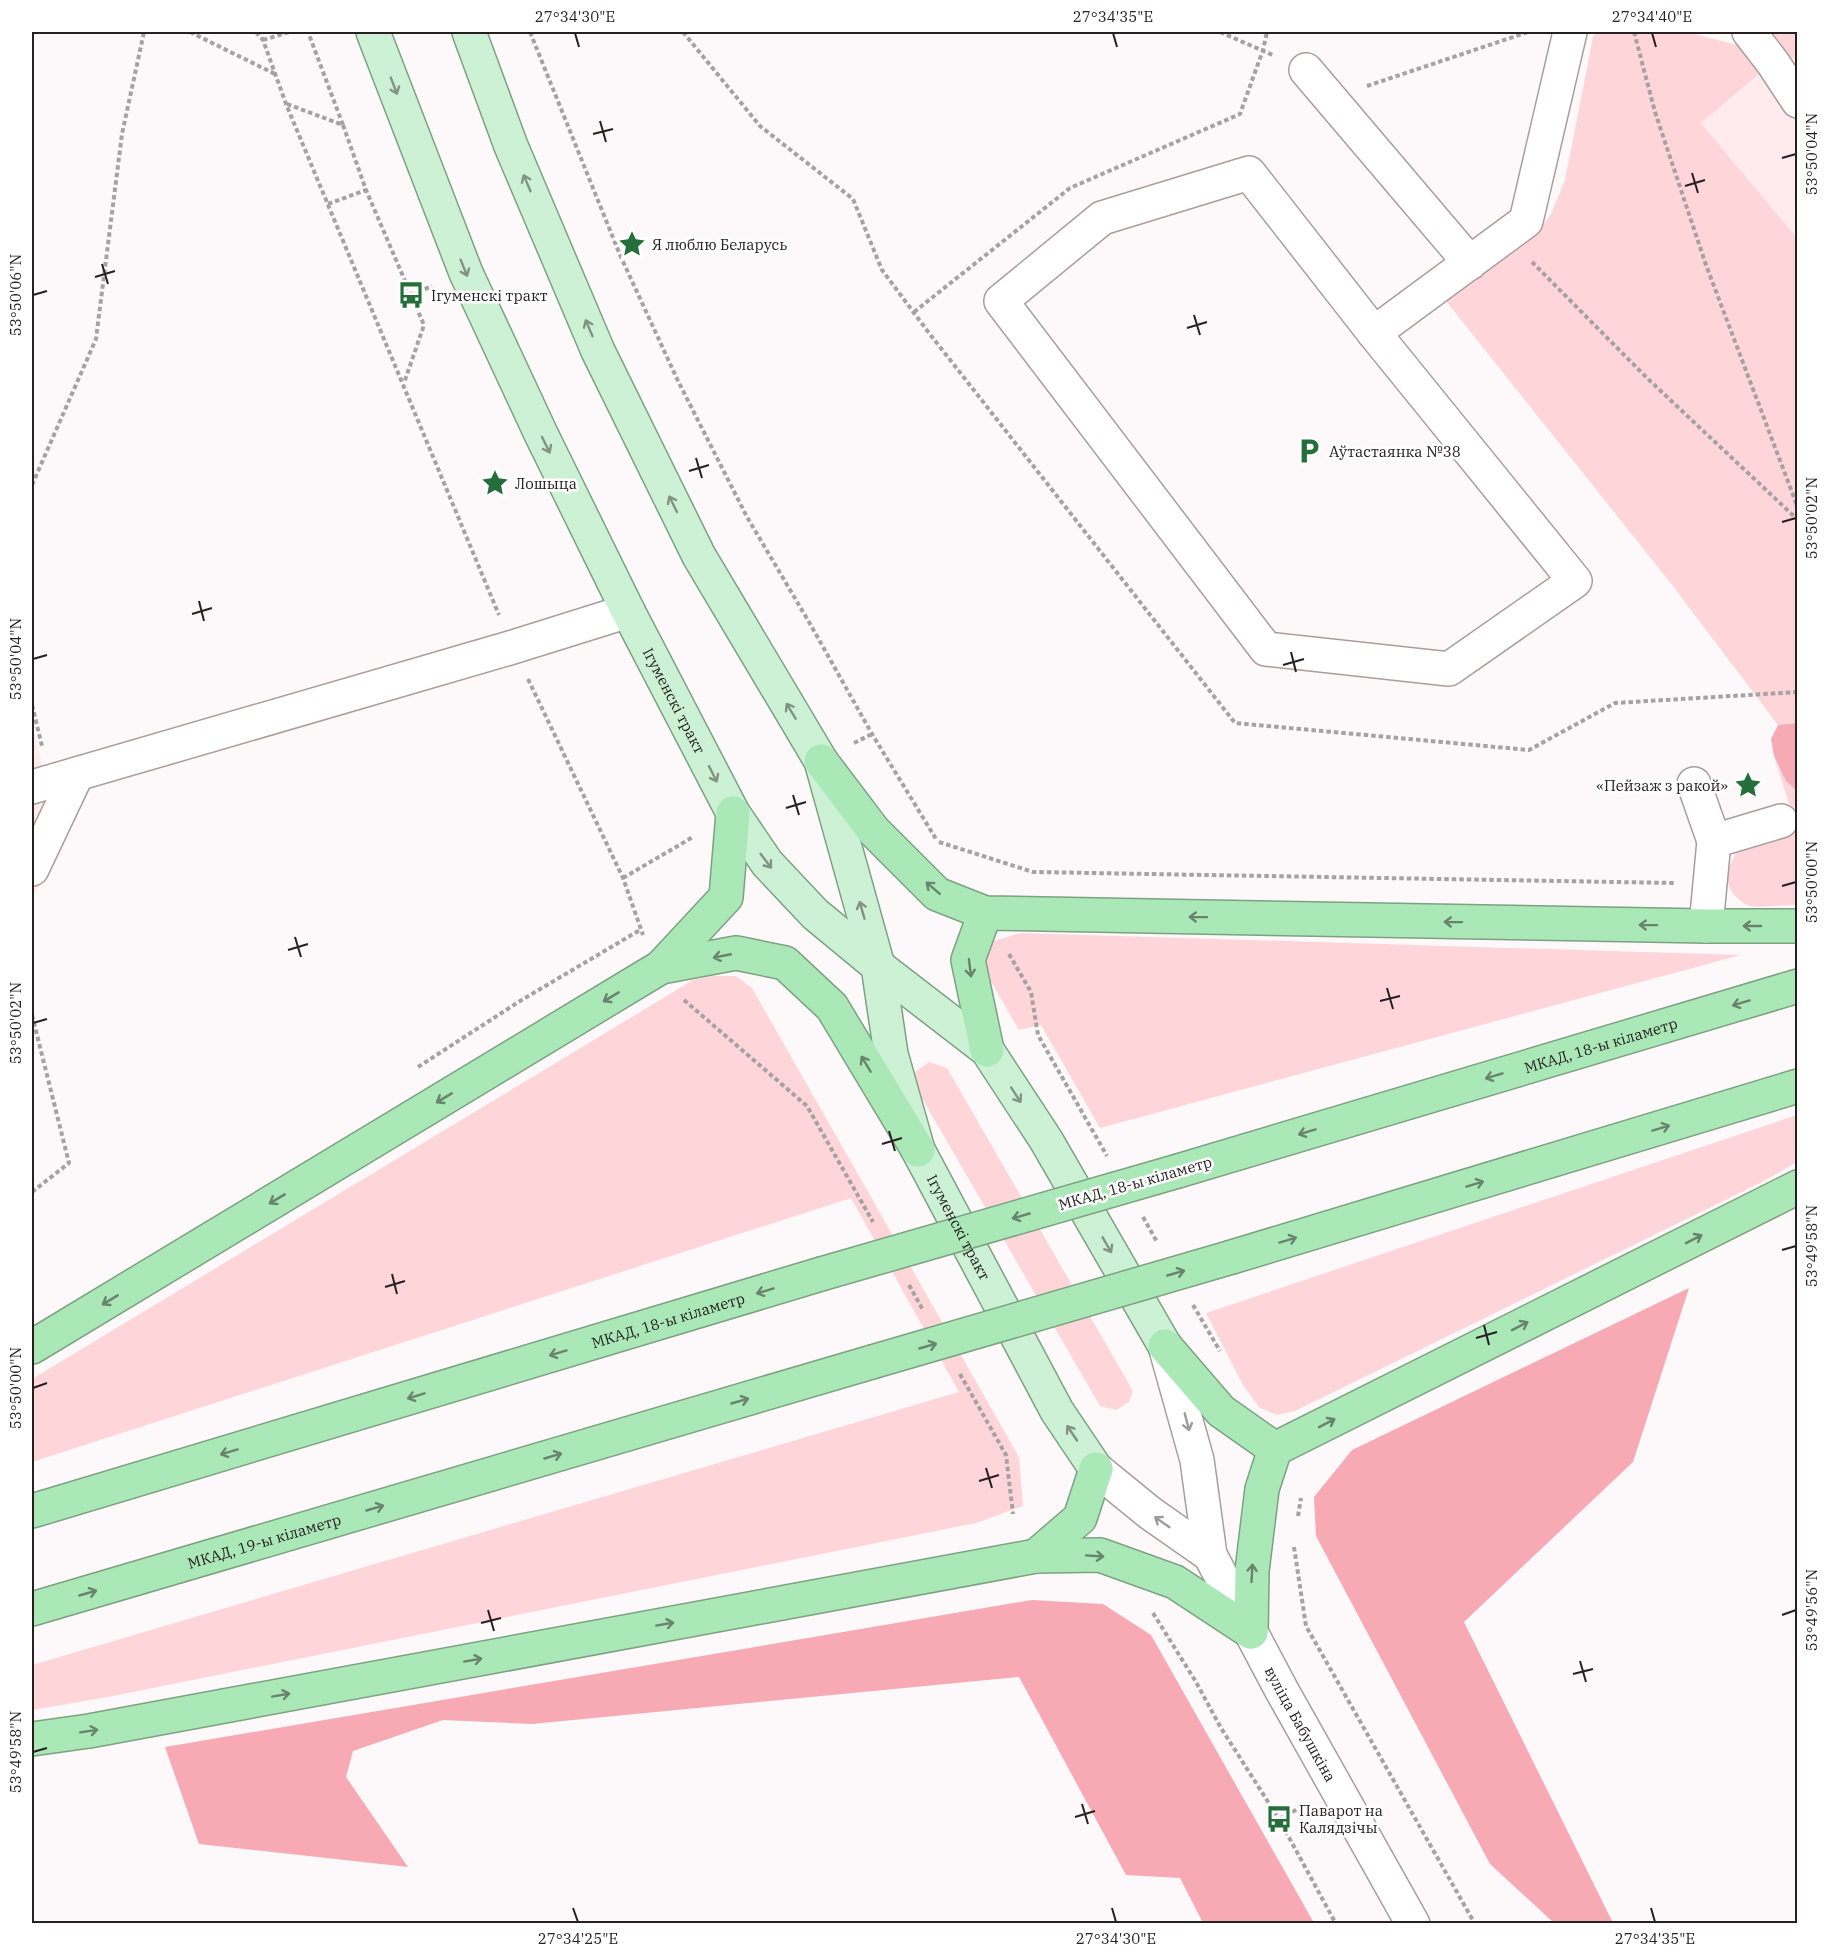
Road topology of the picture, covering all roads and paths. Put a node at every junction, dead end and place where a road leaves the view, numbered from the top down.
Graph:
1 (144, 32) edge
2 (190, 32) edge
3 (256, 32) edge
4 (289, 32) edge
5 (308, 32) edge
6 (373, 32) edge
7 (469, 32) edge
8 (530, 32) edge
9 (1220, 32) edge
10 (1528, 32) edge
11 (1570, 32) edge
12 (1634, 32) edge
13 (1749, 32) edge
14 (263, 40) junction
15 (1306, 69) joint
16 (275, 74) junction
17 (1330, 98) junction
18 (1797, 100) edge
19 (286, 104) junction
20 (343, 125) junction
21 (366, 189) junction
22 (328, 204) junction
23 (1506, 236) junction
24 (1470, 262) junction
25 (1374, 333) junction
26 (404, 383) junction
27 (32, 484) edge
28 (1797, 508) edge
29 (1797, 520) edge
30 (628, 611) junction
31 (513, 647) junction
32 (32, 705) edge
33 (872, 734) junction
34 (853, 744) dead end
35 (821, 761) junction
36 (53, 781) edge
37 (1694, 784) dead end
38 (733, 813) junction
39 (1781, 821) dead end
40 (693, 837) dead end
41 (1714, 841) junction
42 (938, 842) junction
43 (944, 852) dead end
44 (32, 869) edge
45 (623, 878) junction
46 (1711, 884) junction
47 (985, 913) junction
48 (1706, 926) junction
49 (1797, 926) edge
50 (640, 930) junction
51 (653, 954) junction
52 (878, 966) junction
53 (1797, 986) edge
54 (32, 1015) edge
55 (987, 1050) junction
56 (418, 1067) dead end
57 (1797, 1086) edge
58 (918, 1150) junction
59 (1797, 1187) edge
60 (32, 1192) edge
61 (1165, 1346) junction
62 (32, 1347) edge
63 (1275, 1449) junction
64 (1096, 1469) junction
65 (1300, 1498) dead end
66 (32, 1511) edge
67 (1298, 1518) dead end
68 (1295, 1539) dead end
69 (1210, 1555) junction
70 (1036, 1556) junction
71 (32, 1609) edge
72 (1152, 1612) dead end
73 (1251, 1632) junction
74 (32, 1739) edge
75 (1336, 1923) edge
76 (1413, 1923) edge
77 (1475, 1923) edge

1 - 27 path
2 - 16 path
3 - 14 path
4 - 14 path
5 - 20 path
6 -> 30 main road, Ігуменскі тракт
35 -> 7 main road, Ігуменскі тракт
8 - 33 path
9 - 15 path
10 - 17 path
11 - 23 street
12 - 28 path
13 - 18 street
14 - 16 path
15 - 17 street
16 - 19 path
17 - 24 street
19 - 20 path
19 - 22 path
20 - 21 path
21 - 22 path
21 - 26 path
22 - 26 path
23 - 24 street
23 - 29 path
24 - 25 street
25 - 25 street
26 - 31 path
30 - 31 street
30 -> 38 main road, Ігуменскі тракт
31 - 36 street
31 - 45 path
32 - 36 path
33 - 34 path
33 - 42 path
47 -> 35 highway
52 -> 35 main road, Ігуменскі тракт
36 - 44 street
37 - 41 street
38 - 51 highway
38 -> 52 main road, Ігуменскі тракт
39 - 41 street
40 - 45 path
41 - 46 street
42 - 43 path
42 - 46 path
45 - 50 path
46 - 48 street
48 -> 47 highway
47 -> 55 highway
49 -> 48 highway
50 - 51 path
50 - 56 path
58 -> 51 highway
51 -> 62 highway
52 - 55 main road, Ігуменскі тракт
52 - 58 main road, Ігуменскі тракт
53 -> 66 highway, МКАД, 18-ы кіламетр, bridge
54 - 60 path
55 -> 61 main road, Ігуменскі тракт
71 -> 57 highway, МКАД, 19-ы кіламетр, bridge
64 -> 58 main road, Ігуменскі тракт
63 -> 59 highway
61 - 63 highway
61 -> 69 street, вуліца Бабушкіна
73 -> 63 highway
69 -> 64 street, вуліца Бабушкіна
64 - 70 highway
65 - 67 path
68 - 77 path
69 - 73 street, вуліца Бабушкіна
70 -> 73 highway
74 -> 70 highway
72 - 75 path
73 - 76 street, вуліца Бабушкіна

